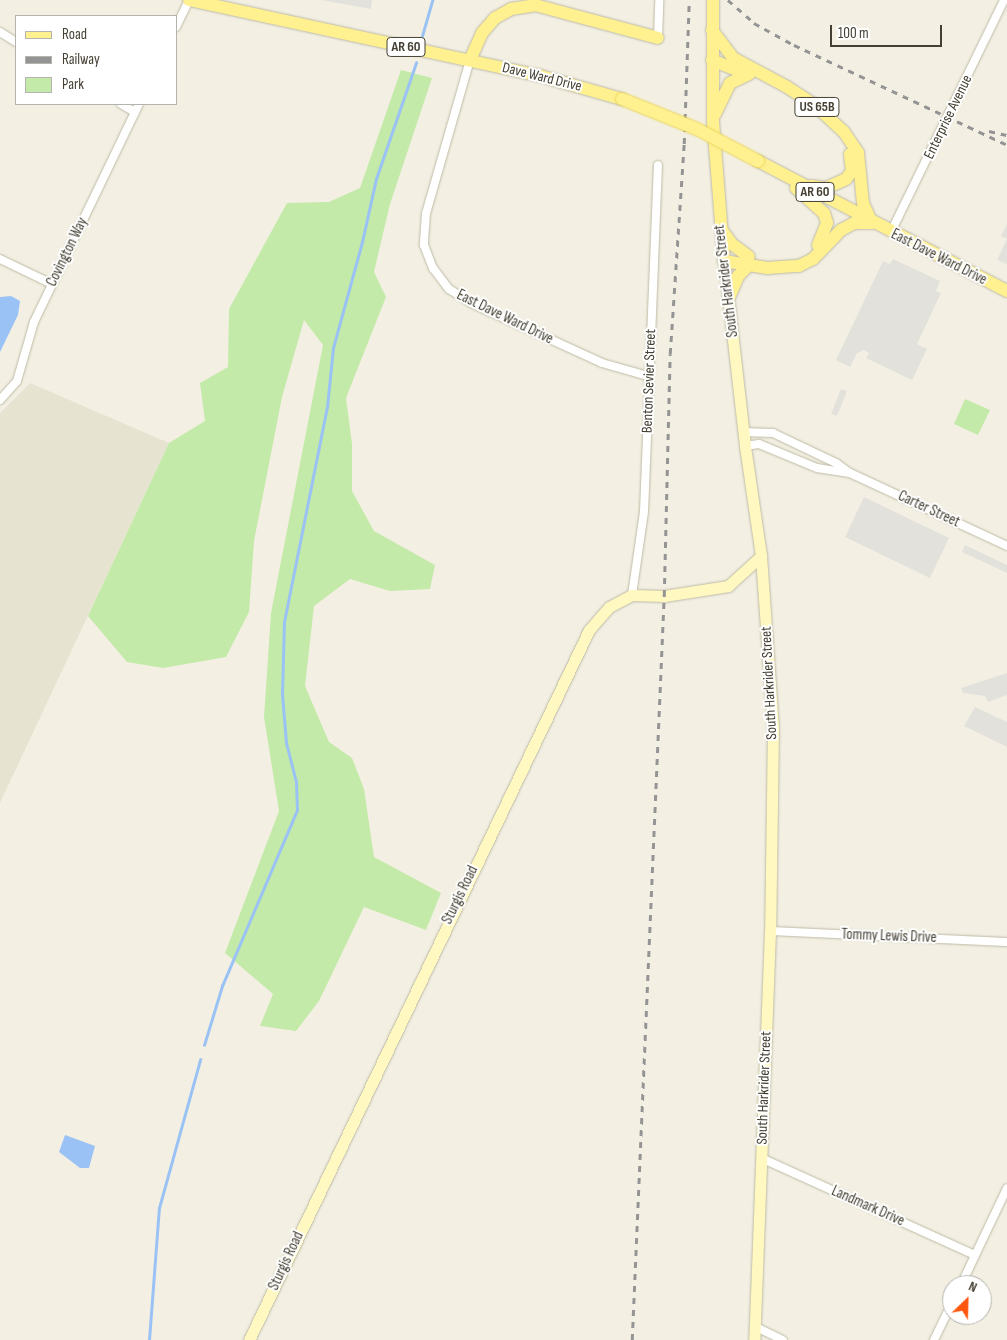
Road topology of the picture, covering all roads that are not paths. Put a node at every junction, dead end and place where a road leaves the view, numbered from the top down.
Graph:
1 (189, 0) edge
2 (659, 0) edge
3 (713, 0) edge
4 (1004, 0) edge
5 (178, 23) edge
6 (712, 29) junction
7 (0, 32) edge
8 (658, 38) joint
9 (15, 41) edge
10 (712, 57) junction
11 (470, 60) junction
12 (748, 71) junction
13 (122, 105) edge
14 (138, 105) edge
15 (135, 112) junction
16 (713, 121) junction
17 (658, 165) dead end
18 (773, 169) junction
19 (804, 186) junction
20 (872, 223) junction
21 (719, 226) junction
22 (891, 232) junction
23 (723, 257) junction
24 (0, 259) edge
25 (749, 261) junction
26 (52, 284) junction
27 (1007, 291) edge
28 (728, 300) junction
29 (648, 376) junction
30 (0, 400) edge
31 (743, 432) junction
32 (745, 446) junction
33 (850, 473) junction
34 (1007, 546) edge
35 (762, 556) junction
36 (632, 595) junction
37 (770, 931) junction
38 (1007, 942) edge
39 (761, 1158) junction
40 (1007, 1188) edge
41 (975, 1255) junction
42 (966, 1275) edge
43 (942, 1324) edge
44 (754, 1326) junction
45 (249, 1340) edge
46 (754, 1340) edge
47 (783, 1340) edge
48 (934, 1340) edge

1 - 5 street
1 - 11 main road, Dave Ward Drive / AR 60
2 - 8 street
3 - 6 main road, South Harkrider Street
4 - 22 street, Enterprise Avenue
6 - 10 main road, South Harkrider Street
6 - 12 main road, US 65B
7 - 9 street
8 - 11 main road
10 - 12 main road
10 - 16 main road, South Harkrider Street
11 - 18 main road, Dave Ward Drive / AR 60, bridge
11 - 29 street, East Dave Ward Drive
12 - 16 main road
12 - 19 main road
12 - 20 main road, US 65B
13 - 15 street
14 - 15 street, Covington Way
15 - 26 street, Covington Way
16 - 21 main road, South Harkrider Street
17 - 29 street, Benton Sevier Street
18 - 19 main road, Dave Ward Drive / AR 60
18 - 25 main road
19 - 20 main road, Dave Ward Drive / AR 60
20 - 22 main road, East Dave Ward Drive
20 - 25 main road
21 - 23 main road, South Harkrider Street
21 - 25 main road
22 - 27 main road, East Dave Ward Drive
23 - 25 main road
23 - 28 main road, South Harkrider Street
24 - 26 street
25 - 28 main road
26 - 30 street, Covington Way
28 - 31 main road, South Harkrider Street
29 - 36 street, Benton Sevier Street
31 - 32 main road, South Harkrider Street
31 - 33 street, Carter Street
32 - 33 street, Carter Street
32 - 35 main road, South Harkrider Street
33 - 34 street, Carter Street
35 - 36 main road, Sturgis Road
35 - 37 main road, South Harkrider Street
36 - 45 main road, Sturgis Road
37 - 38 street, Tommy Lewis Drive
37 - 39 main road, South Harkrider Street
39 - 41 street, Landmark Drive
39 - 44 main road, South Harkrider Street
40 - 41 street
41 - 42 street
43 - 48 street
44 - 46 main road, South Harkrider Street
44 - 47 street

